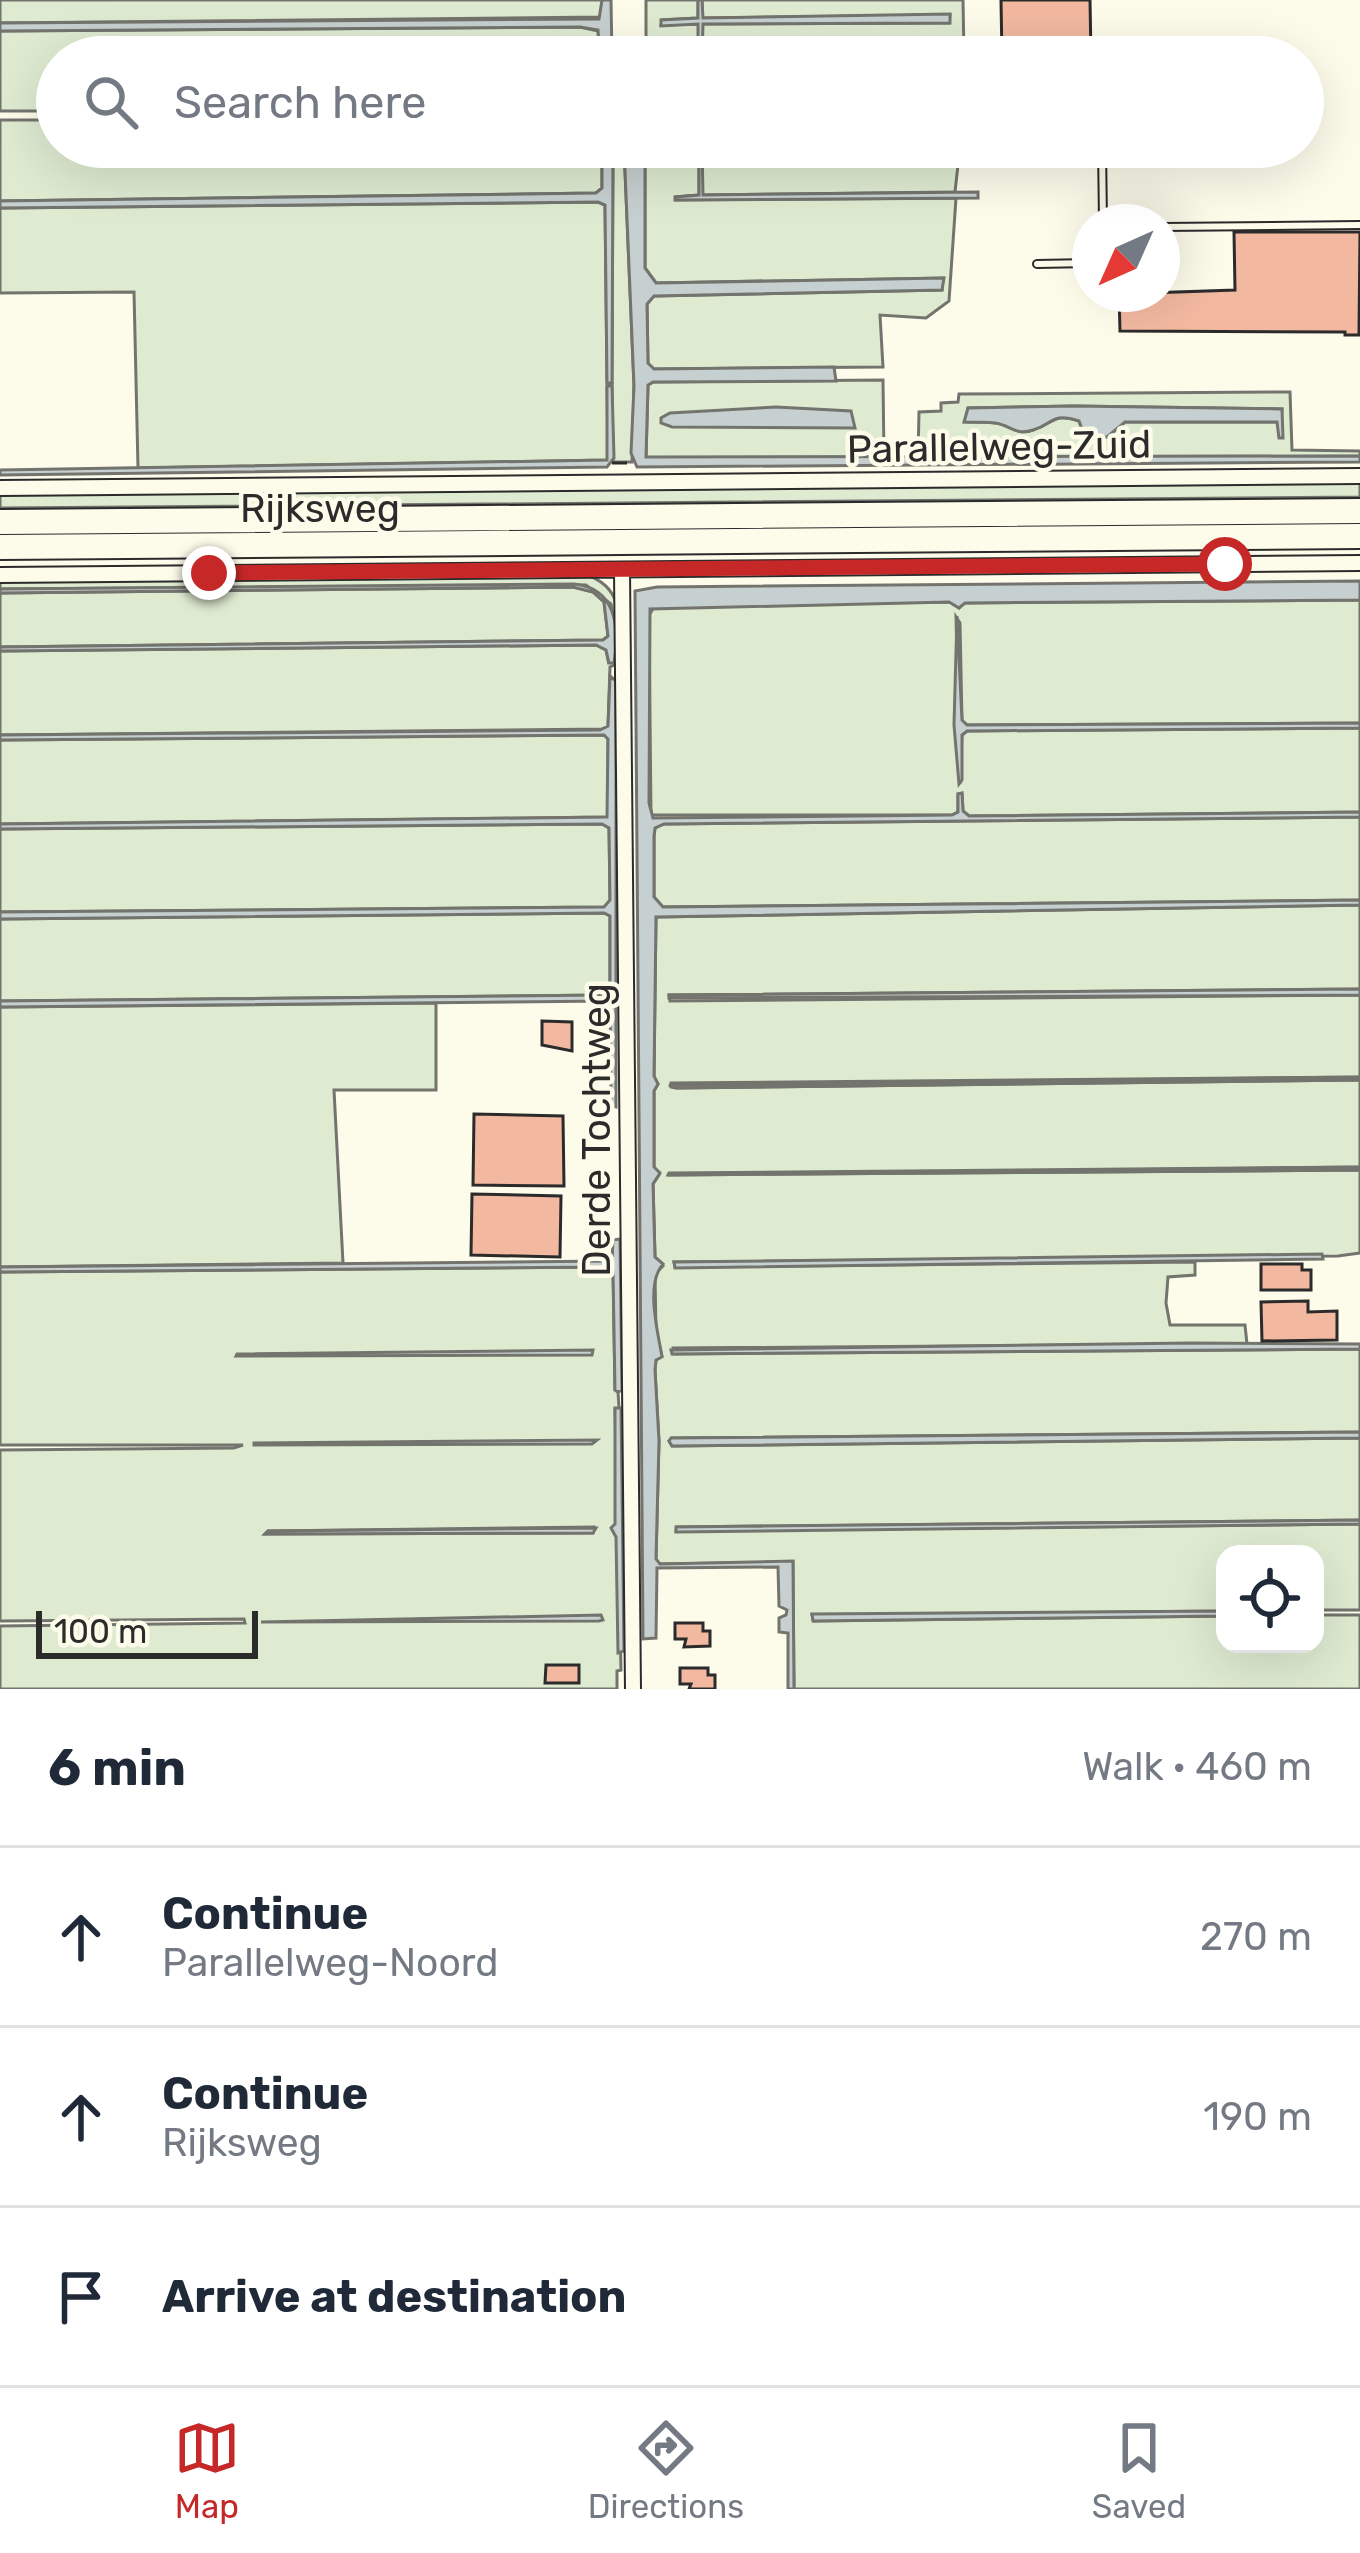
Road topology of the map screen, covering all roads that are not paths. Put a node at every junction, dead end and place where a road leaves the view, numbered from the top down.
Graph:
1 (1102, 168) edge
2 (1103, 204) edge
3 (1360, 225) edge
4 (1180, 226) edge
5 (1072, 263) edge
6 (1037, 264) dead end
7 (1360, 476) edge
8 (638, 484) joint
9 (0, 488) edge
10 (1360, 511) edge
11 (0, 522) edge
12 (1360, 536) edge
13 (0, 547) edge
14 (1360, 563) edge
15 (622, 571) junction
16 (0, 575) edge
17 (633, 1689) edge

1 - 2 lane
3 - 4 lane
5 - 6 lane
7 - 8 street, Parallelweg-Zuid
8 - 9 street, Rijksweg
10 - 11 highway, Rijksweg
12 - 13 highway, Rijksweg
14 - 15 street, Rijksweg
15 - 16 street, Rijksweg
15 - 17 street, Derde Tochtweg

